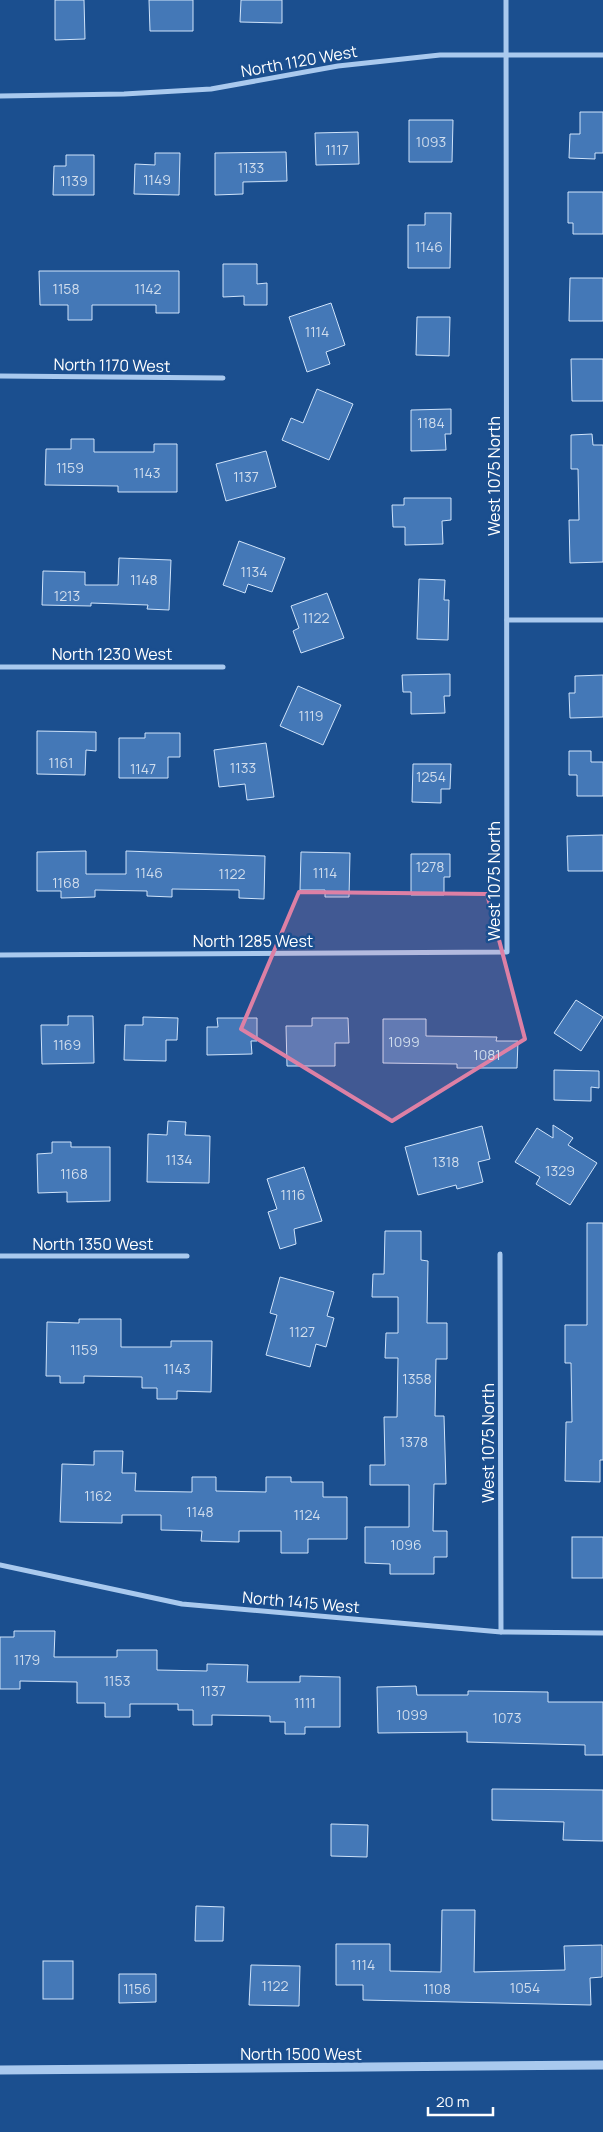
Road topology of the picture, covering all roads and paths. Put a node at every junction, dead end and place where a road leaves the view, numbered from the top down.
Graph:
1 (506, 0) edge
2 (603, 54) edge
3 (506, 55) junction
4 (0, 96) edge
5 (0, 376) edge
6 (223, 378) dead end
7 (507, 620) junction
8 (603, 620) edge
9 (0, 667) edge
10 (223, 667) dead end
11 (507, 952) joint
12 (0, 955) edge
13 (500, 1254) dead end
14 (0, 1256) edge
15 (186, 1256) dead end
16 (0, 1565) edge
17 (501, 1632) junction
18 (603, 1633) edge
19 (603, 2065) edge
20 (0, 2070) edge

1 - 3 street, West 1075 North
2 - 3 street, North 1120 West
3 - 4 street, North 1120 West
3 - 7 street, West 1075 North
5 - 6 street, North 1170 West
7 - 8 street
7 - 11 street, West 1075 North
9 - 10 street, North 1230 West
11 - 12 street, North 1285 West
13 - 17 street, West 1075 North
14 - 15 street, North 1350 West
16 - 17 street, North 1415 West
17 - 18 street, North 1415 West
19 - 20 street, North 1500 West

